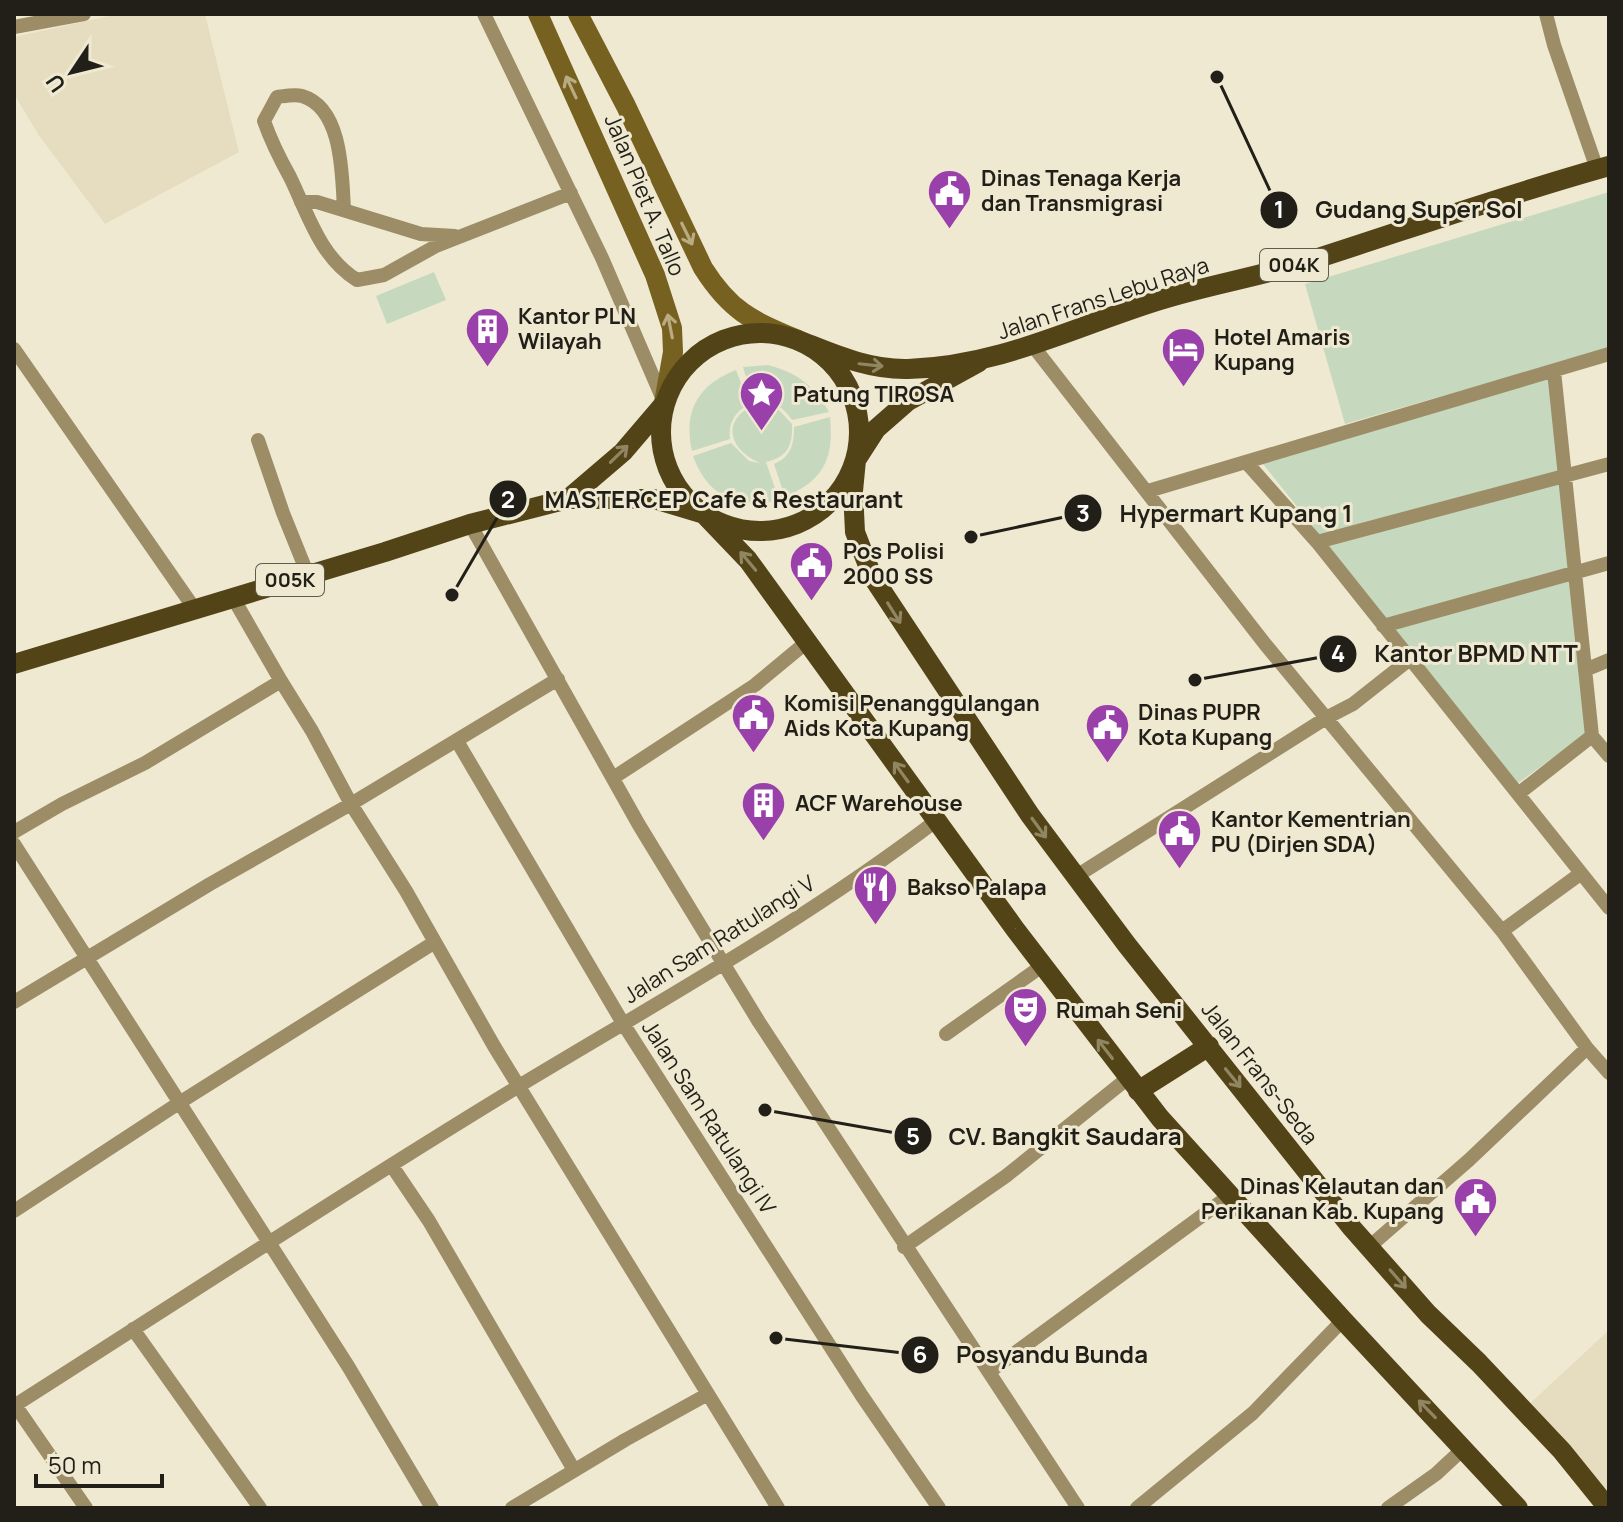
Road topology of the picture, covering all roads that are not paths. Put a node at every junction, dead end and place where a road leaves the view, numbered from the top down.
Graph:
1 (84, 14) edge
2 (484, 14) edge
3 (538, 14) edge
4 (578, 14) edge
5 (1546, 14) edge
6 (14, 27) edge
7 (1603, 168) edge
8 (571, 193) junction
9 (301, 202) junction
10 (344, 210) junction
11 (459, 236) junction
12 (798, 340) junction
13 (1033, 346) junction
14 (14, 349) edge
15 (1609, 354) edge
16 (979, 362) junction
17 (1554, 371) junction
18 (664, 403) junction
19 (258, 440) dead end
20 (856, 460) junction
21 (1246, 462) junction
22 (1609, 464) edge
23 (1567, 476) junction
24 (1148, 491) junction
25 (568, 499) junction
26 (704, 514) junction
27 (470, 524) junction
28 (1317, 542) junction
29 (1609, 563) edge
30 (1577, 572) junction
31 (308, 575) junction
32 (232, 596) junction
33 (194, 608) junction
34 (1383, 626) junction
35 (808, 641) junction
36 (1410, 659) junction
37 (1609, 660) edge
38 (14, 664) edge
39 (1585, 670) junction
40 (558, 679) junction
41 (281, 681) junction
42 (1326, 718) junction
43 (1592, 736) junction
44 (457, 741) junction
45 (1609, 756) edge
46 (613, 778) junction
47 (1518, 794) junction
48 (351, 804) junction
49 (937, 820) junction
50 (14, 832) edge
51 (14, 844) edge
52 (1580, 874) junction
53 (1075, 877) junction
54 (1609, 908) edge
55 (1502, 931) junction
56 (435, 942) junction
57 (86, 960) junction
58 (725, 962) junction
59 (1042, 966) junction
60 (14, 1002) edge
61 (624, 1025) junction
62 (946, 1034) dead end
63 (1209, 1046) junction
64 (1587, 1048) junction
65 (1609, 1073) edge
66 (1133, 1084) junction
67 (519, 1086) junction
68 (179, 1103) junction
69 (392, 1166) junction
70 (1229, 1196) junction
71 (14, 1211) edge
72 (269, 1243) junction
73 (904, 1247) junction
74 (1369, 1247) junction
75 (1343, 1320) junction
76 (133, 1329) junction
77 (989, 1372) junction
78 (708, 1394) junction
79 (15, 1405) edge
80 (1464, 1448) junction
81 (574, 1470) junction
82 (86, 1508) edge
83 (260, 1508) edge
84 (432, 1508) edge
85 (512, 1508) edge
86 (778, 1508) edge
87 (939, 1508) edge
88 (1078, 1508) edge
89 (1137, 1508) edge
90 (1388, 1508) edge
91 (1518, 1508) edge
92 (1608, 1508) edge

1 - 6 street
2 - 8 street
18 -> 3 main road, Jalan Piet A. Tallo
4 -> 12 main road, Jalan Piet A. Tallo
5 - 7 street
7 - 13 main road, Jalan Frans Lebu Raya / 004K
8 - 11 street
8 - 18 street
9 - 10 street
9 - 10 street
9 - 11 street
10 - 11 street
12 -> 16 main road, Jalan Frans Lebu Raya / 004K
12 - 18 main road
12 - 20 main road
13 - 16 main road, Jalan Frans Lebu Raya / 004K
13 - 24 street
14 - 33 street
15 - 17 street
16 - 20 main road, Jalan Frans Lebu Raya / 004K
17 - 21 street
17 - 23 street
25 -> 18 main road, 005K
18 - 26 main road
19 - 31 street
20 - 26 main road
20 -> 53 main road, Jalan Frans-Seda
21 - 24 street
21 - 28 street
22 - 23 street
23 - 28 street
23 - 30 street
24 - 42 street
25 - 26 main road, 005K
25 - 27 main road, 005K
35 -> 26 main road
27 - 31 main road, 005K
27 - 40 street
28 - 34 street
29 - 30 street
30 - 34 street
30 - 39 street
31 - 32 main road, 005K
32 - 33 main road, 005K
32 - 41 street
33 - 38 main road, 005K
34 - 36 street
35 - 46 street
49 -> 35 main road
36 - 42 street
36 - 47 street
37 - 39 street
39 - 43 street
40 - 44 street
40 - 46 street
41 - 48 street
41 - 50 street
42 - 53 street
42 - 55 street
43 - 45 street
43 - 47 street
44 - 48 street
44 - 61 street, Jalan Sam Ratulangi IV
46 - 58 street
47 - 52 street
48 - 56 street
48 - 57 street
49 - 58 street, Jalan Sam Ratulangi V
49 - 59 main road
51 - 57 street
52 - 54 street
52 - 55 street
53 - 63 main road, Jalan Frans-Seda
55 - 64 street
56 - 67 street
56 - 68 street
57 - 60 street
57 - 68 street
58 - 61 street, Jalan Sam Ratulangi V
58 - 73 street
59 - 62 street
66 -> 59 main road
61 - 67 street, Jalan Sam Ratulangi V
61 - 87 street, Jalan Sam Ratulangi IV
63 - 66 main road
63 -> 74 main road, Jalan Frans-Seda
64 - 65 street
64 - 74 street
66 - 70 main road
66 - 73 street
67 - 69 street, Jalan Sam Ratulangi V
67 - 78 street
68 - 71 street
68 - 72 street
69 - 72 street, Jalan Sam Ratulangi V
69 - 81 street
70 - 75 main road
70 - 77 street
72 - 76 street, Jalan Sam Ratulangi V
72 - 84 street
73 - 77 street
74 -> 92 main road, Jalan Frans-Seda
80 -> 75 main road
75 - 89 street
76 - 79 street, Jalan Sam Ratulangi V
76 - 83 street
77 - 88 street
78 - 81 street
78 - 86 street
79 - 82 street
80 - 90 street
80 - 91 main road
81 - 85 street

